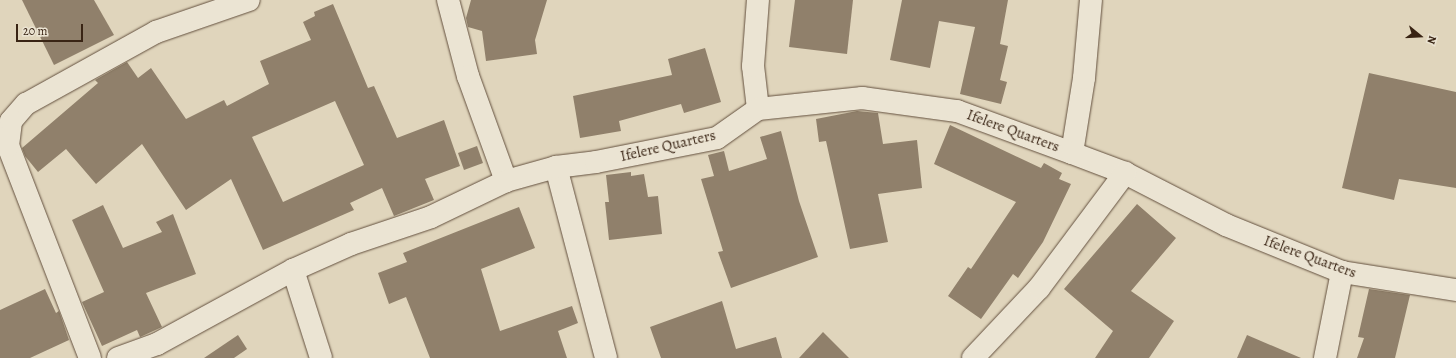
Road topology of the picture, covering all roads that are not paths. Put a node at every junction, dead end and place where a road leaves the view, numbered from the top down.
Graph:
1 (249, 0) edge
2 (448, 0) edge
3 (758, 0) edge
4 (1091, 0) edge
5 (758, 108) junction
6 (1072, 153) junction
7 (556, 167) junction
8 (1125, 173) junction
9 (506, 181) junction
10 (293, 270) junction
11 (1342, 272) junction
12 (1456, 290) edge
13 (90, 358) edge
14 (118, 358) edge
15 (321, 358) edge
16 (606, 358) edge
17 (973, 358) edge
18 (1325, 358) edge

1 - 13 street
2 - 9 street
3 - 5 street
4 - 6 street
5 - 6 street, Ifelere Quarters
5 - 7 street, Ifelere Quarters
6 - 8 street, Ifelere Quarters
7 - 9 street, Ifelere Quarters
7 - 16 street
8 - 11 street, Ifelere Quarters
8 - 17 street
9 - 10 street, Ifelere Quarters
10 - 14 street, Ifelere Quarters
10 - 15 street
11 - 12 street, Ifelere Quarters
11 - 18 street

